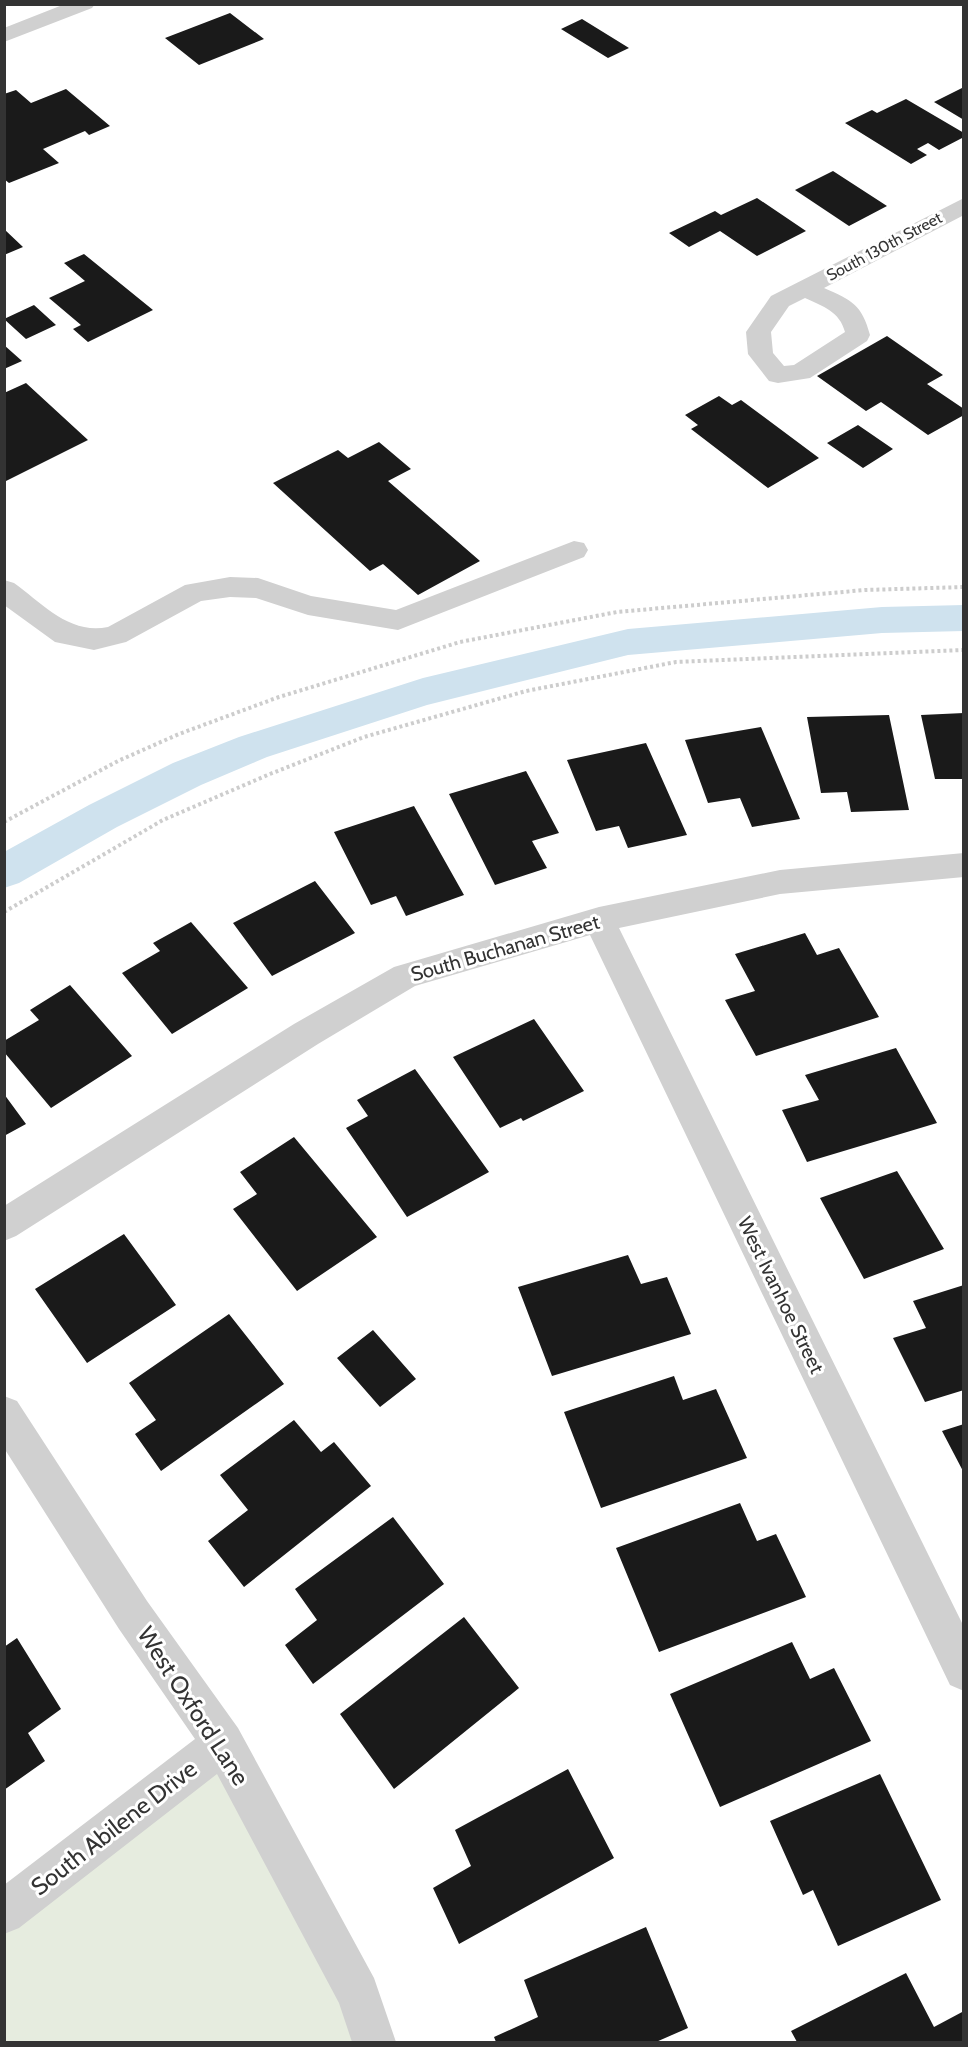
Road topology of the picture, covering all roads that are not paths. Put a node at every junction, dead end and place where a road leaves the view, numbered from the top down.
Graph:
1 (25, 4) edge
2 (85, 4) edge
3 (45, 20) junction
4 (4, 36) edge
5 (963, 205) edge
6 (805, 288) dead end
7 (574, 550) dead end
8 (4, 590) edge
9 (963, 865) edge
10 (598, 920) junction
11 (4, 1226) edge
12 (4, 1414) edge
13 (963, 1671) edge
14 (224, 1743) junction
15 (4, 1913) edge
16 (374, 2043) edge

1 - 3 street
2 - 3 street
3 - 4 street
5 - 6 street, South 130th Street
7 - 8 street
9 - 10 street, South Buchanan Street
10 - 11 street, South Buchanan Street
10 - 13 street, West Ivanhoe Street
12 - 14 street, West Oxford Lane
14 - 15 street, South Abilene Drive
14 - 16 street, West Oxford Lane

